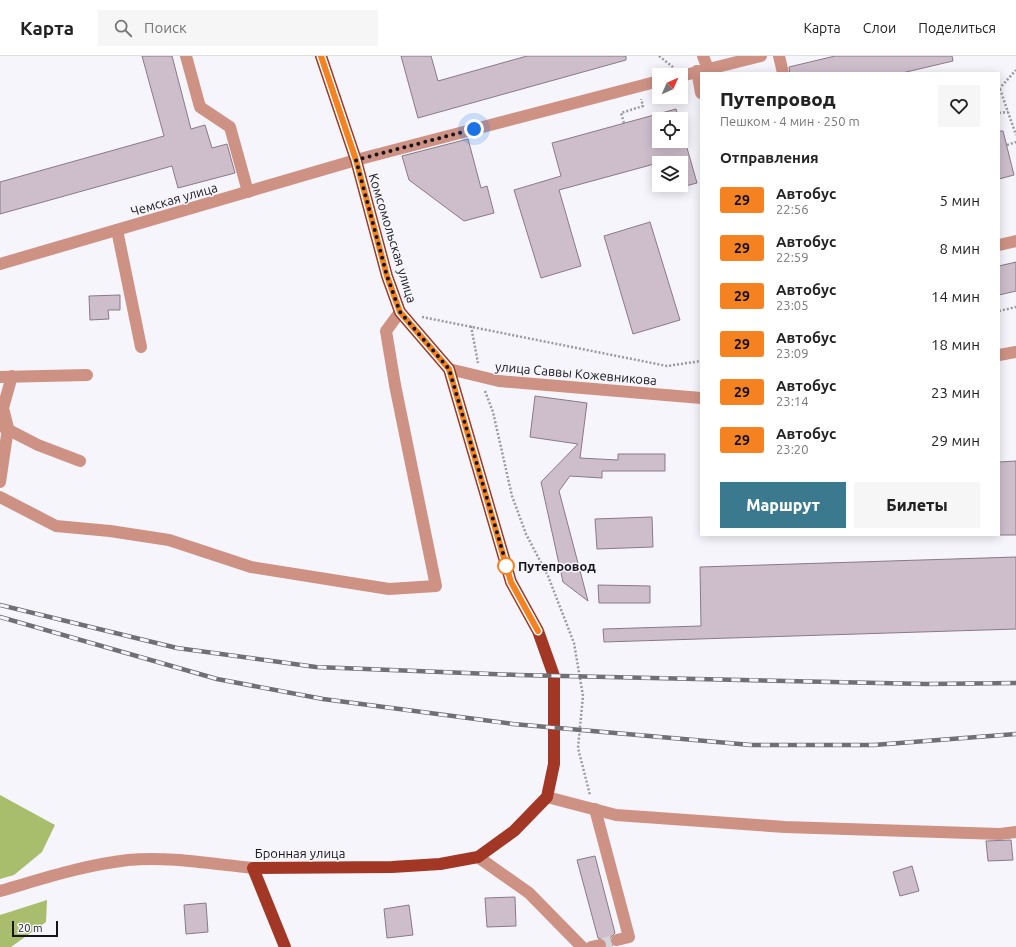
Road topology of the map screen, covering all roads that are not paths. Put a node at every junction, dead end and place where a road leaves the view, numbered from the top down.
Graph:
1 (186, 56) edge
2 (321, 56) edge
3 (703, 56) edge
4 (761, 56) edge
5 (779, 56) edge
6 (702, 70) junction
7 (783, 72) edge
8 (688, 74) edge
9 (652, 83) edge
10 (356, 160) junction
11 (248, 192) junction
12 (118, 230) junction
13 (1016, 241) edge
14 (1000, 245) edge
15 (0, 264) edge
16 (400, 312) junction
17 (141, 347) dead end
18 (1016, 352) edge
19 (1000, 355) edge
20 (449, 369) junction
21 (87, 375) dead end
22 (6, 377) edge
23 (700, 398) edge
24 (4, 427) edge
25 (80, 461) dead end
26 (0, 482) edge
27 (0, 497) edge
28 (546, 797) junction
29 (595, 808) junction
30 (1016, 832) edge
31 (478, 857) junction
32 (253, 868) junction
33 (0, 891) edge
34 (617, 940) tunnel mouth
35 (286, 947) edge
36 (582, 947) edge

1 - 11 street
2 - 10 main road, Комсомольская улица
3 - 6 street
4 - 6 street
5 - 7 street
6 - 8 street
9 - 10 street, Чемская улица
10 - 11 street, Чемская улица
10 - 16 main road, Комсомольская улица
11 - 12 street, Чемская улица
12 - 15 street, Чемская улица
12 - 17 street
13 - 14 street
16 - 20 main road, Комсомольская улица
16 - 27 street
18 - 19 street
20 - 23 street, улица Саввы Кожевникова
20 - 28 main road, Бронная улица
21 - 22 street
22 - 24 street
24 - 25 street
24 - 26 street
28 - 29 street
28 - 31 main road, Бронная улица
29 - 30 street
29 - 34 street
31 - 32 main road, Бронная улица
31 - 36 street
32 - 33 street, Бронная улица
32 - 35 main road

